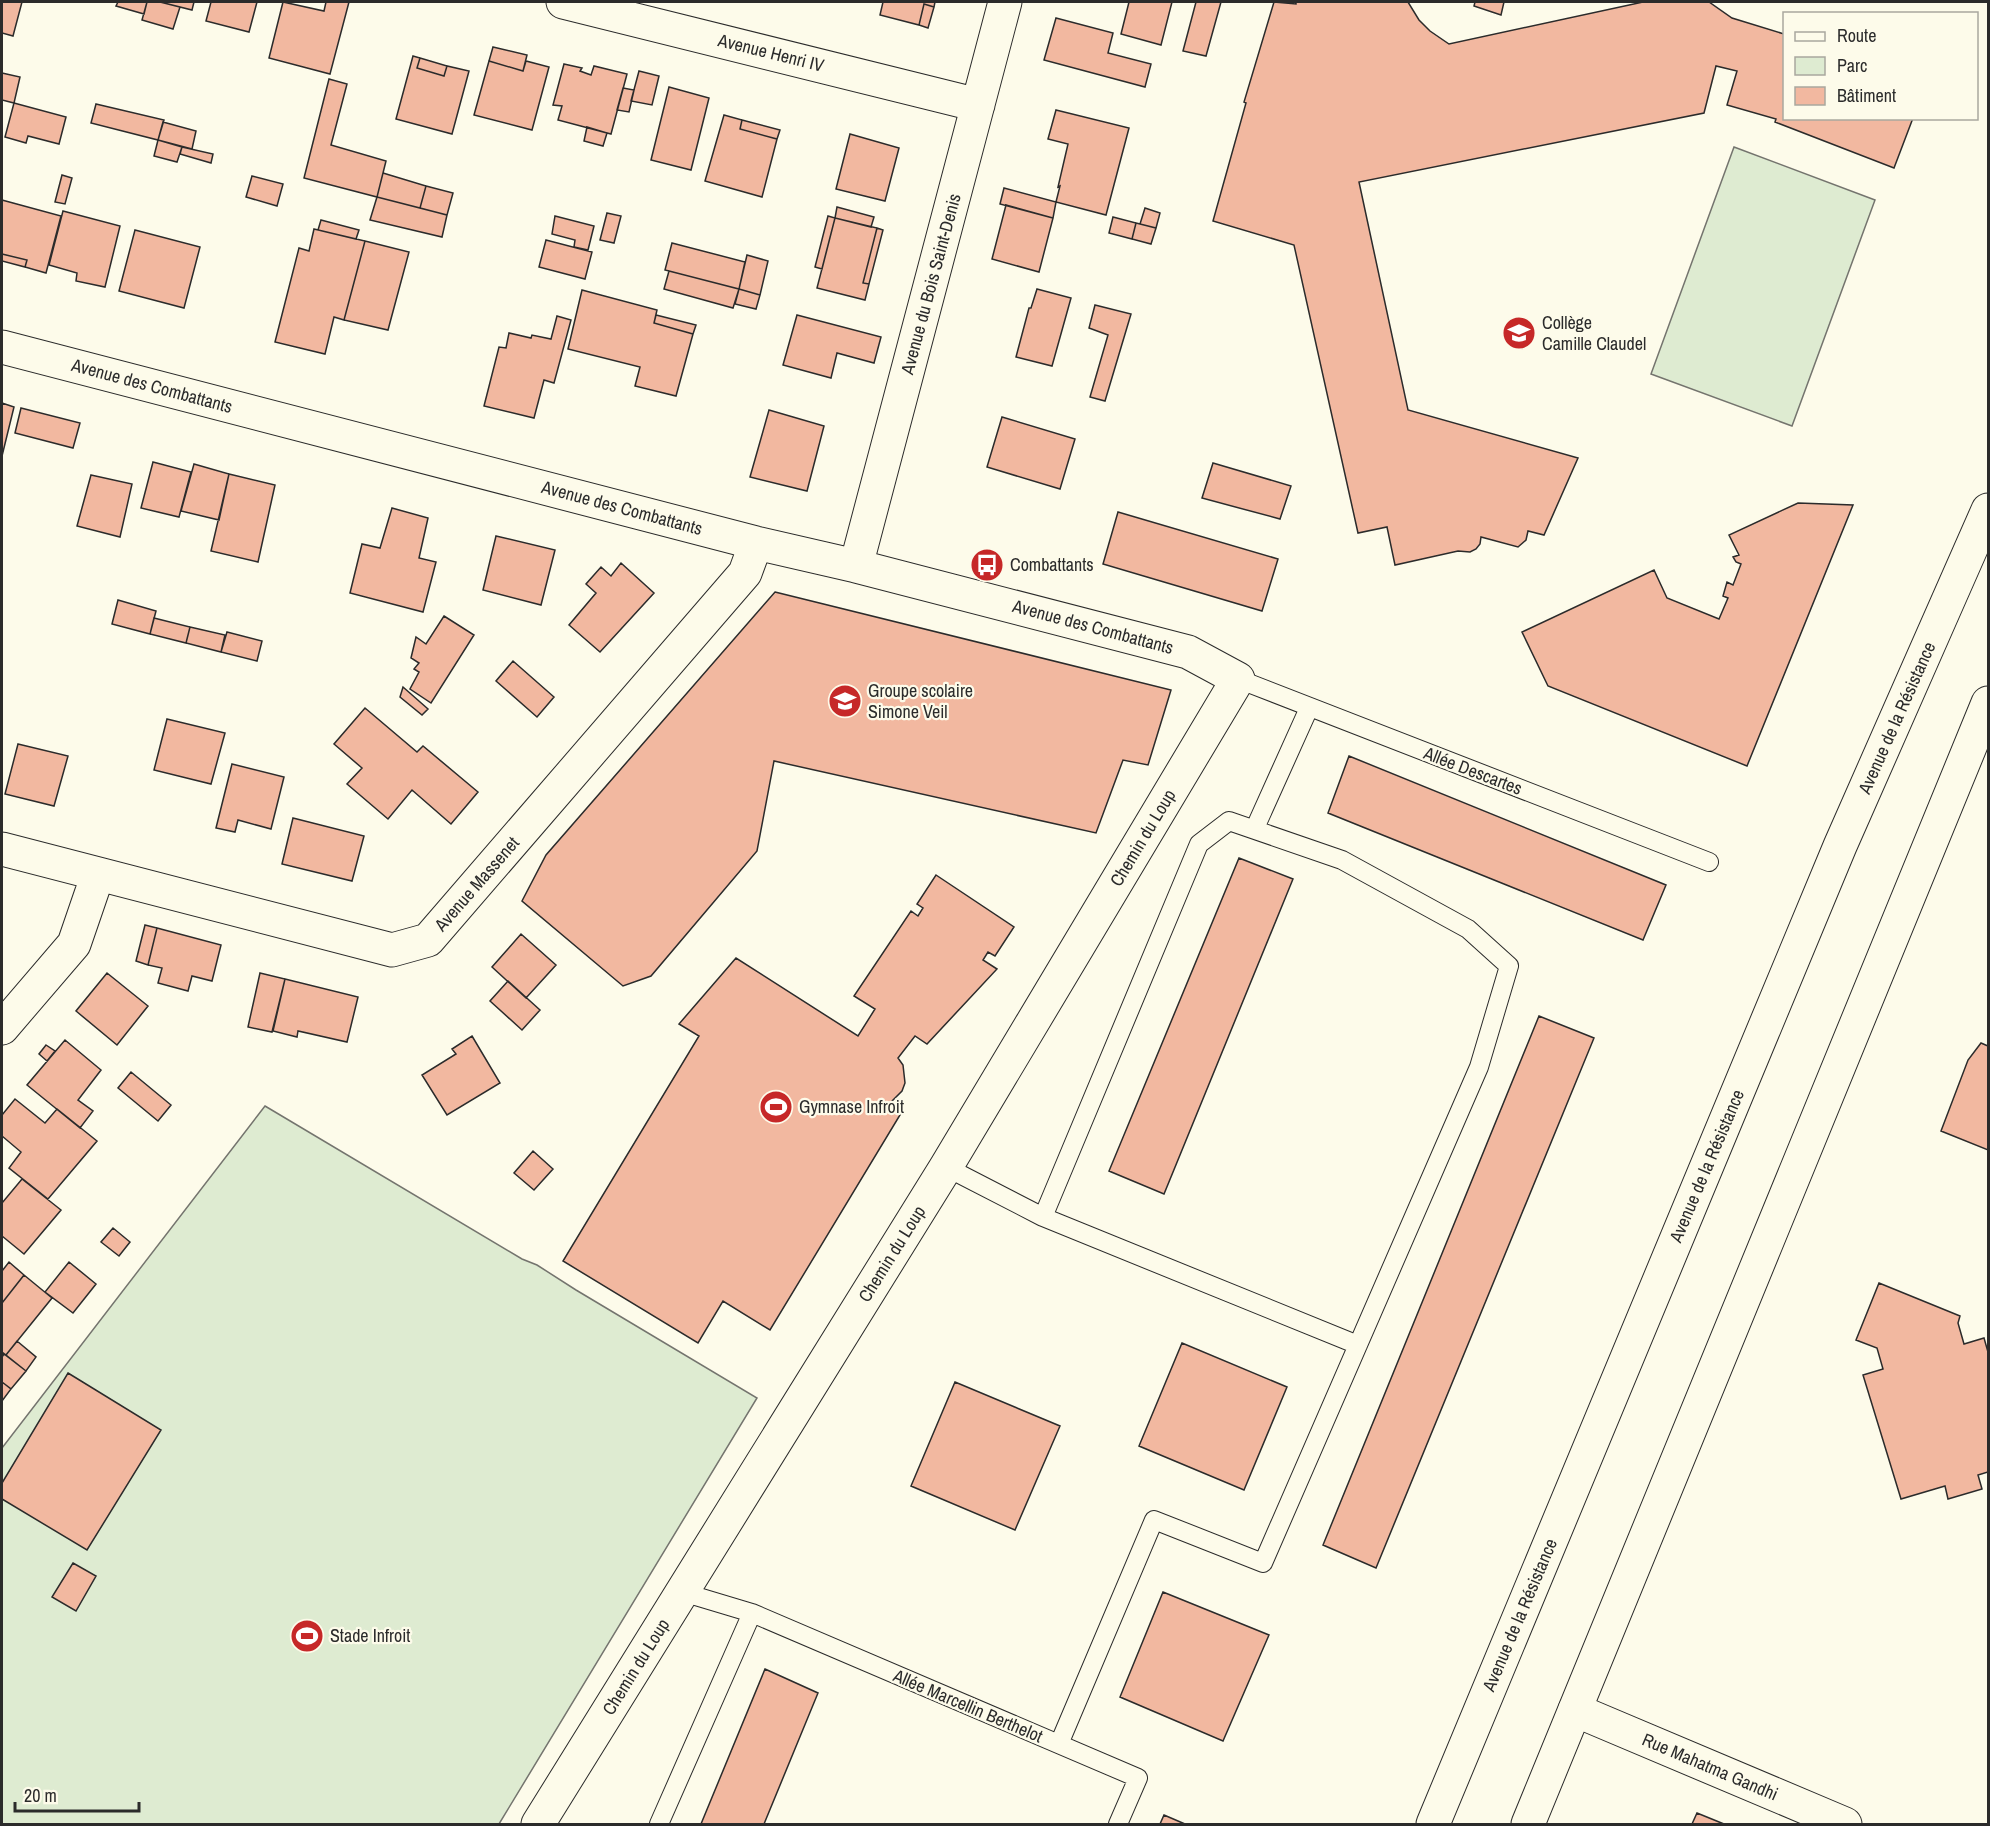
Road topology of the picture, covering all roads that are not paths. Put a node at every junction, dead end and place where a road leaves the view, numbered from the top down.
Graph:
1 (563, 2) edge
2 (1005, 2) edge
3 (978, 105) junction
4 (2, 347) edge
5 (1989, 510) edge
6 (756, 543) junction
7 (856, 566) junction
8 (1238, 679) junction
9 (1989, 703) edge
10 (1309, 708) junction
11 (1256, 828) junction
12 (2, 849) edge
13 (1709, 862) dead end
14 (98, 874) junction
15 (2, 1028) edge
16 (946, 1167) junction
17 (1043, 1217) junction
18 (1358, 1345) junction
19 (682, 1592) junction
20 (752, 1614) junction
21 (1575, 1710) junction
22 (1059, 1744) junction
23 (538, 1824) edge
24 (659, 1824) edge
25 (1118, 1824) edge
26 (1433, 1824) edge
27 (1528, 1824) edge
28 (1845, 1824) edge

1 - 3 street, Avenue Henri IV
2 - 3 street, Avenue du Bois Saint-Denis
3 - 7 street, Avenue du Bois Saint-Denis
4 - 6 street, Avenue des Combattants
5 - 26 street, Avenue de la Résistance
6 - 7 street, Avenue des Combattants
6 - 14 street, Avenue Massenet
7 - 8 street, Avenue des Combattants
8 - 10 lane, Allée Descartes
8 - 16 street, Chemin du Loup
9 - 21 street
10 - 11 lane
10 - 13 lane, Allée Descartes
11 - 17 lane
11 - 18 lane
12 - 14 street, Avenue Massenet
14 - 15 street
16 - 17 lane
16 - 19 street, Chemin du Loup
17 - 18 lane
18 - 22 lane
19 - 20 lane, Allée Marcellin Berthelot
19 - 23 street, Chemin du Loup
20 - 22 lane, Allée Marcellin Berthelot
20 - 24 lane
21 - 27 street
21 - 28 street, Rue Mahatma Gandhi
22 - 25 lane, Allée Marcellin Berthelot

